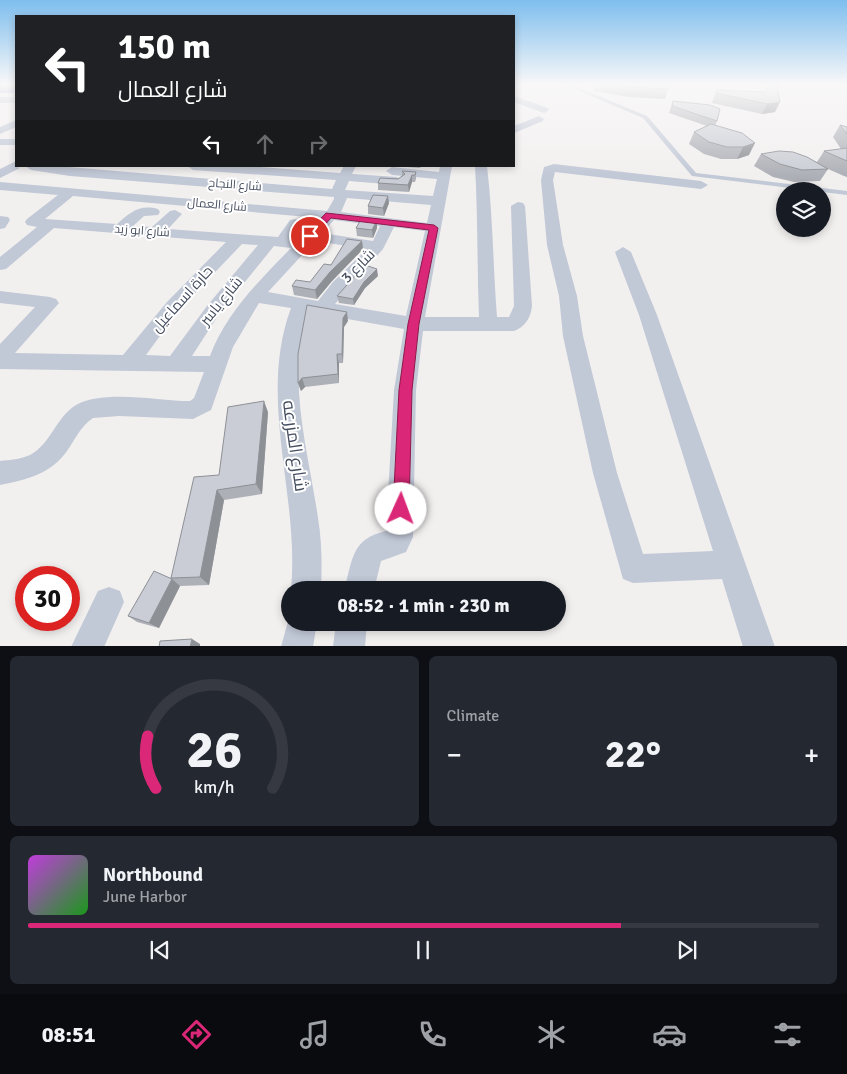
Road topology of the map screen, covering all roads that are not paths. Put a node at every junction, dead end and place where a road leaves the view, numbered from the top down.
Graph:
1 (641, 115) edge
2 (520, 116) dead end
3 (539, 116) joint
4 (14, 118) edge
5 (515, 129) edge
6 (0, 131) edge
7 (0, 142) edge
8 (15, 142) edge
9 (15, 166) edge
10 (38, 167) edge
11 (210, 167) edge
12 (298, 167) edge
13 (481, 167) edge
14 (445, 171) edge
15 (0, 174) edge
16 (345, 175) edge
17 (397, 181) edge
18 (701, 185) dead end
19 (0, 186) edge
20 (70, 192) junction
21 (847, 193) edge
22 (439, 201) junction
23 (518, 206) dead end
24 (154, 212) dead end
25 (175, 214) dead end
26 (329, 215) junction
27 (262, 220) dead end
28 (389, 222) junction
29 (295, 223) dead end
30 (50, 224) junction
31 (434, 228) junction
32 (119, 230) junction
33 (156, 232) junction
34 (242, 239) junction
35 (306, 240) junction
36 (276, 242) junction
37 (378, 246) junction
38 (623, 252) dead end
39 (0, 265) edge
40 (255, 296) junction
41 (0, 297) edge
42 (312, 306) junction
43 (488, 322) junction
44 (414, 324) junction
45 (0, 359) edge
46 (129, 362) junction
47 (176, 363) junction
48 (217, 364) junction
49 (0, 473) edge
50 (731, 564) junction
51 (306, 581) edge
52 (361, 581) edge
53 (109, 602) dead end
54 (300, 631) edge
55 (351, 631) edge
56 (87, 646) edge
57 (297, 646) edge
58 (349, 646) edge
59 (759, 646) edge

1 - 21 lane
2 - 3 street
3 - 5 street
4 - 6 street
7 - 8 street
9 - 15 street
10 - 16 street, شارع النجاح
11 - 16 street
12 - 16 street
13 - 43 street
14 - 16 street
14 - 22 street
16 - 17 street
16 - 22 street, شارع النجاح
16 - 26 street
18 - 50 street
19 - 20 street, شارع العمال
20 - 26 street, شارع العمال
20 - 30 street, شارع ابو زيد
22 - 31 street
23 - 43 street
24 - 32 street
25 - 33 street
26 - 28 street, شارع العمال
26 - 35 street
27 - 34 street, حارة اسماعيل
28 - 31 street, شارع العمال
28 - 37 street, شارع 3
29 - 36 street, شارع ياسر
30 - 32 street, شارع ابو زيد
30 - 39 street
31 - 44 street
32 - 33 street, شارع ابو زيد
33 - 34 street, شارع ابو زيد
34 - 36 street, شارع ابو زيد
34 - 46 street, حارة اسماعيل
35 - 36 street, شارع ابو زيد
35 - 37 street, شارع ابو زيد
35 - 40 street
36 - 47 street, شارع ياسر
37 - 42 street, شارع 3
38 - 50 street
40 - 42 street
40 - 48 street
41 - 45 street
42 - 44 street
42 - 51 street, شارع المزرعه
43 - 44 street
44 - 52 street
45 - 46 street
46 - 47 street
47 - 48 street
48 - 49 street
50 - 59 street
53 - 56 street
54 - 57 street
55 - 58 street

